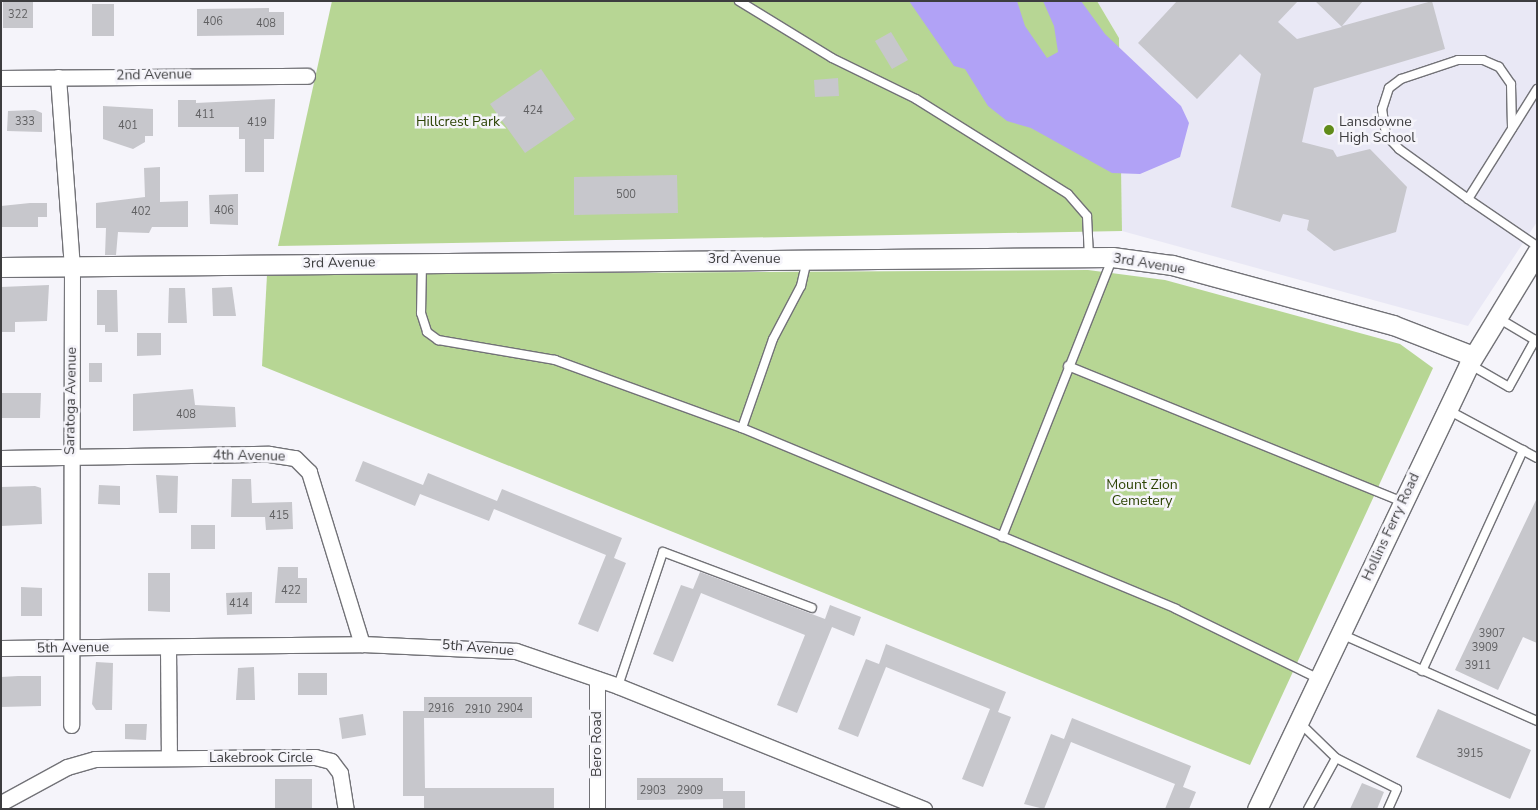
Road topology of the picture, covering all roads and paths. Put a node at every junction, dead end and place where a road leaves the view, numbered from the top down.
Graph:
1 (739, 1) edge
2 (307, 76) dead end
3 (58, 77) junction
4 (1, 78) edge
5 (1537, 89) edge
6 (1512, 128) junction
7 (1468, 199) junction
8 (1537, 246) edge
9 (1537, 252) edge
10 (1089, 257) junction
11 (1112, 257) junction
12 (807, 258) junction
13 (422, 262) junction
14 (72, 266) junction
15 (1, 267) edge
16 (1497, 317) junction
17 (1471, 360) junction
18 (1068, 366) junction
19 (1447, 410) junction
20 (742, 428) junction
21 (1523, 450) junction
22 (70, 457) junction
23 (1, 458) edge
24 (1537, 458) edge
25 (1403, 502) junction
26 (1002, 536) junction
27 (812, 608) dead end
28 (1341, 634) junction
29 (362, 644) junction
30 (168, 646) junction
31 (1, 648) edge
32 (70, 648) junction
33 (1422, 670) junction
34 (597, 679) junction
35 (1319, 679) junction
36 (618, 686) junction
37 (1537, 721) edge
38 (1298, 722) junction
39 (71, 725) dead end
40 (170, 758) junction
41 (1336, 758) junction
42 (1, 802) edge
43 (346, 809) edge
44 (597, 809) edge
45 (924, 809) edge
46 (1257, 809) edge
47 (1308, 809) edge
48 (1388, 809) edge

1 - 10 lane
2 - 3 street, 2nd Avenue
3 - 4 street, 2nd Avenue
3 - 14 street, Saratoga Avenue
5 - 6 lane
6 - 7 lane
6 - 7 lane
7 - 8 lane
9 - 16 street, Hollins Ferry Road
10 - 11 street, 3rd Avenue
10 - 12 street, 3rd Avenue
11 - 17 street, 3rd Avenue
11 - 18 lane
12 - 13 street, 3rd Avenue
12 - 20 lane
13 - 14 street, 3rd Avenue
13 - 20 lane
14 - 15 street, 3rd Avenue
14 - 22 street, Saratoga Avenue
16 - 17 street, Hollins Ferry Road
16 - 17 lane
17 - 19 street, Hollins Ferry Road
18 - 25 lane
18 - 26 lane
19 - 21 lane
19 - 25 street, Hollins Ferry Road
20 - 26 lane
21 - 24 lane
21 - 33 lane
22 - 23 street, 4th Avenue
22 - 29 street, 4th Avenue
22 - 32 street, Saratoga Avenue
25 - 28 street, Hollins Ferry Road
26 - 35 lane
27 - 36 lane
28 - 33 lane
28 - 35 street, Hollins Ferry Road
29 - 30 street, 5th Avenue
29 - 34 street, 5th Avenue
30 - 32 street, 5th Avenue
30 - 40 street
31 - 32 street, 5th Avenue
32 - 39 street, Saratoga Avenue
33 - 37 lane
34 - 36 street, 5th Avenue
34 - 44 street, Bero Road
35 - 38 street, Hollins Ferry Road
36 - 45 street, 5th Avenue
38 - 41 lane
38 - 46 street, Hollins Ferry Road
40 - 42 street, Lakebrook Circle
40 - 43 street, Lakebrook Circle
41 - 47 lane
41 - 48 lane

